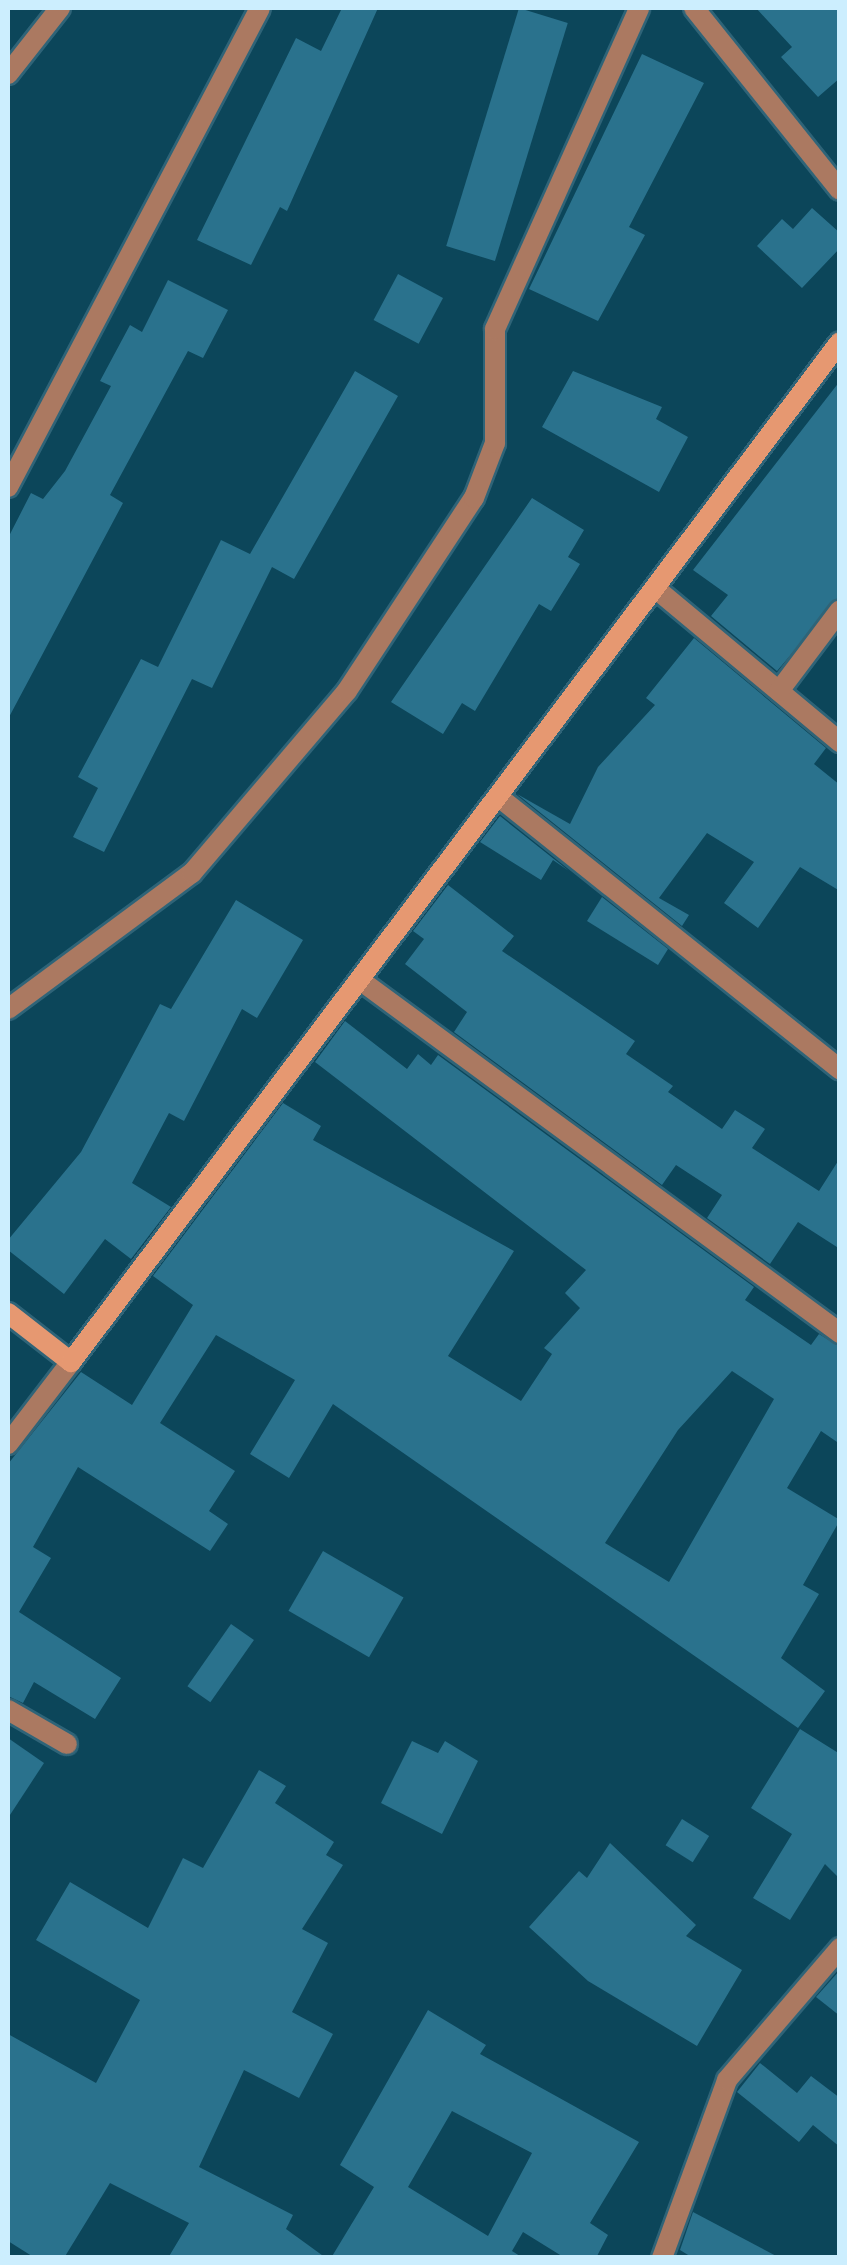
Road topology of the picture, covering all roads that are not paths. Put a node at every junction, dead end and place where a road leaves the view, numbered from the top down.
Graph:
1 (60, 8) edge
2 (260, 8) edge
3 (639, 8) edge
4 (694, 8) edge
5 (8, 74) edge
6 (840, 190) edge
7 (840, 342) edge
8 (8, 488) edge
9 (655, 588) junction
10 (840, 610) edge
11 (779, 692) junction
12 (840, 742) edge
13 (500, 798) junction
14 (364, 982) junction
15 (8, 1009) edge
16 (840, 1069) edge
17 (8, 1313) edge
18 (840, 1334) edge
19 (70, 1362) junction
20 (8, 1444) edge
21 (8, 1710) edge
22 (67, 1744) dead end
23 (840, 1948) edge
24 (662, 2258) edge

1 - 5 street
2 - 8 street
3 - 15 street
4 - 6 street
7 - 9 street
9 - 11 street
9 - 13 street
10 - 11 street
11 - 12 street
13 - 14 street
13 - 16 street
14 - 18 street
14 - 19 street
17 - 19 street
19 - 20 street
21 - 22 street
23 - 24 street

